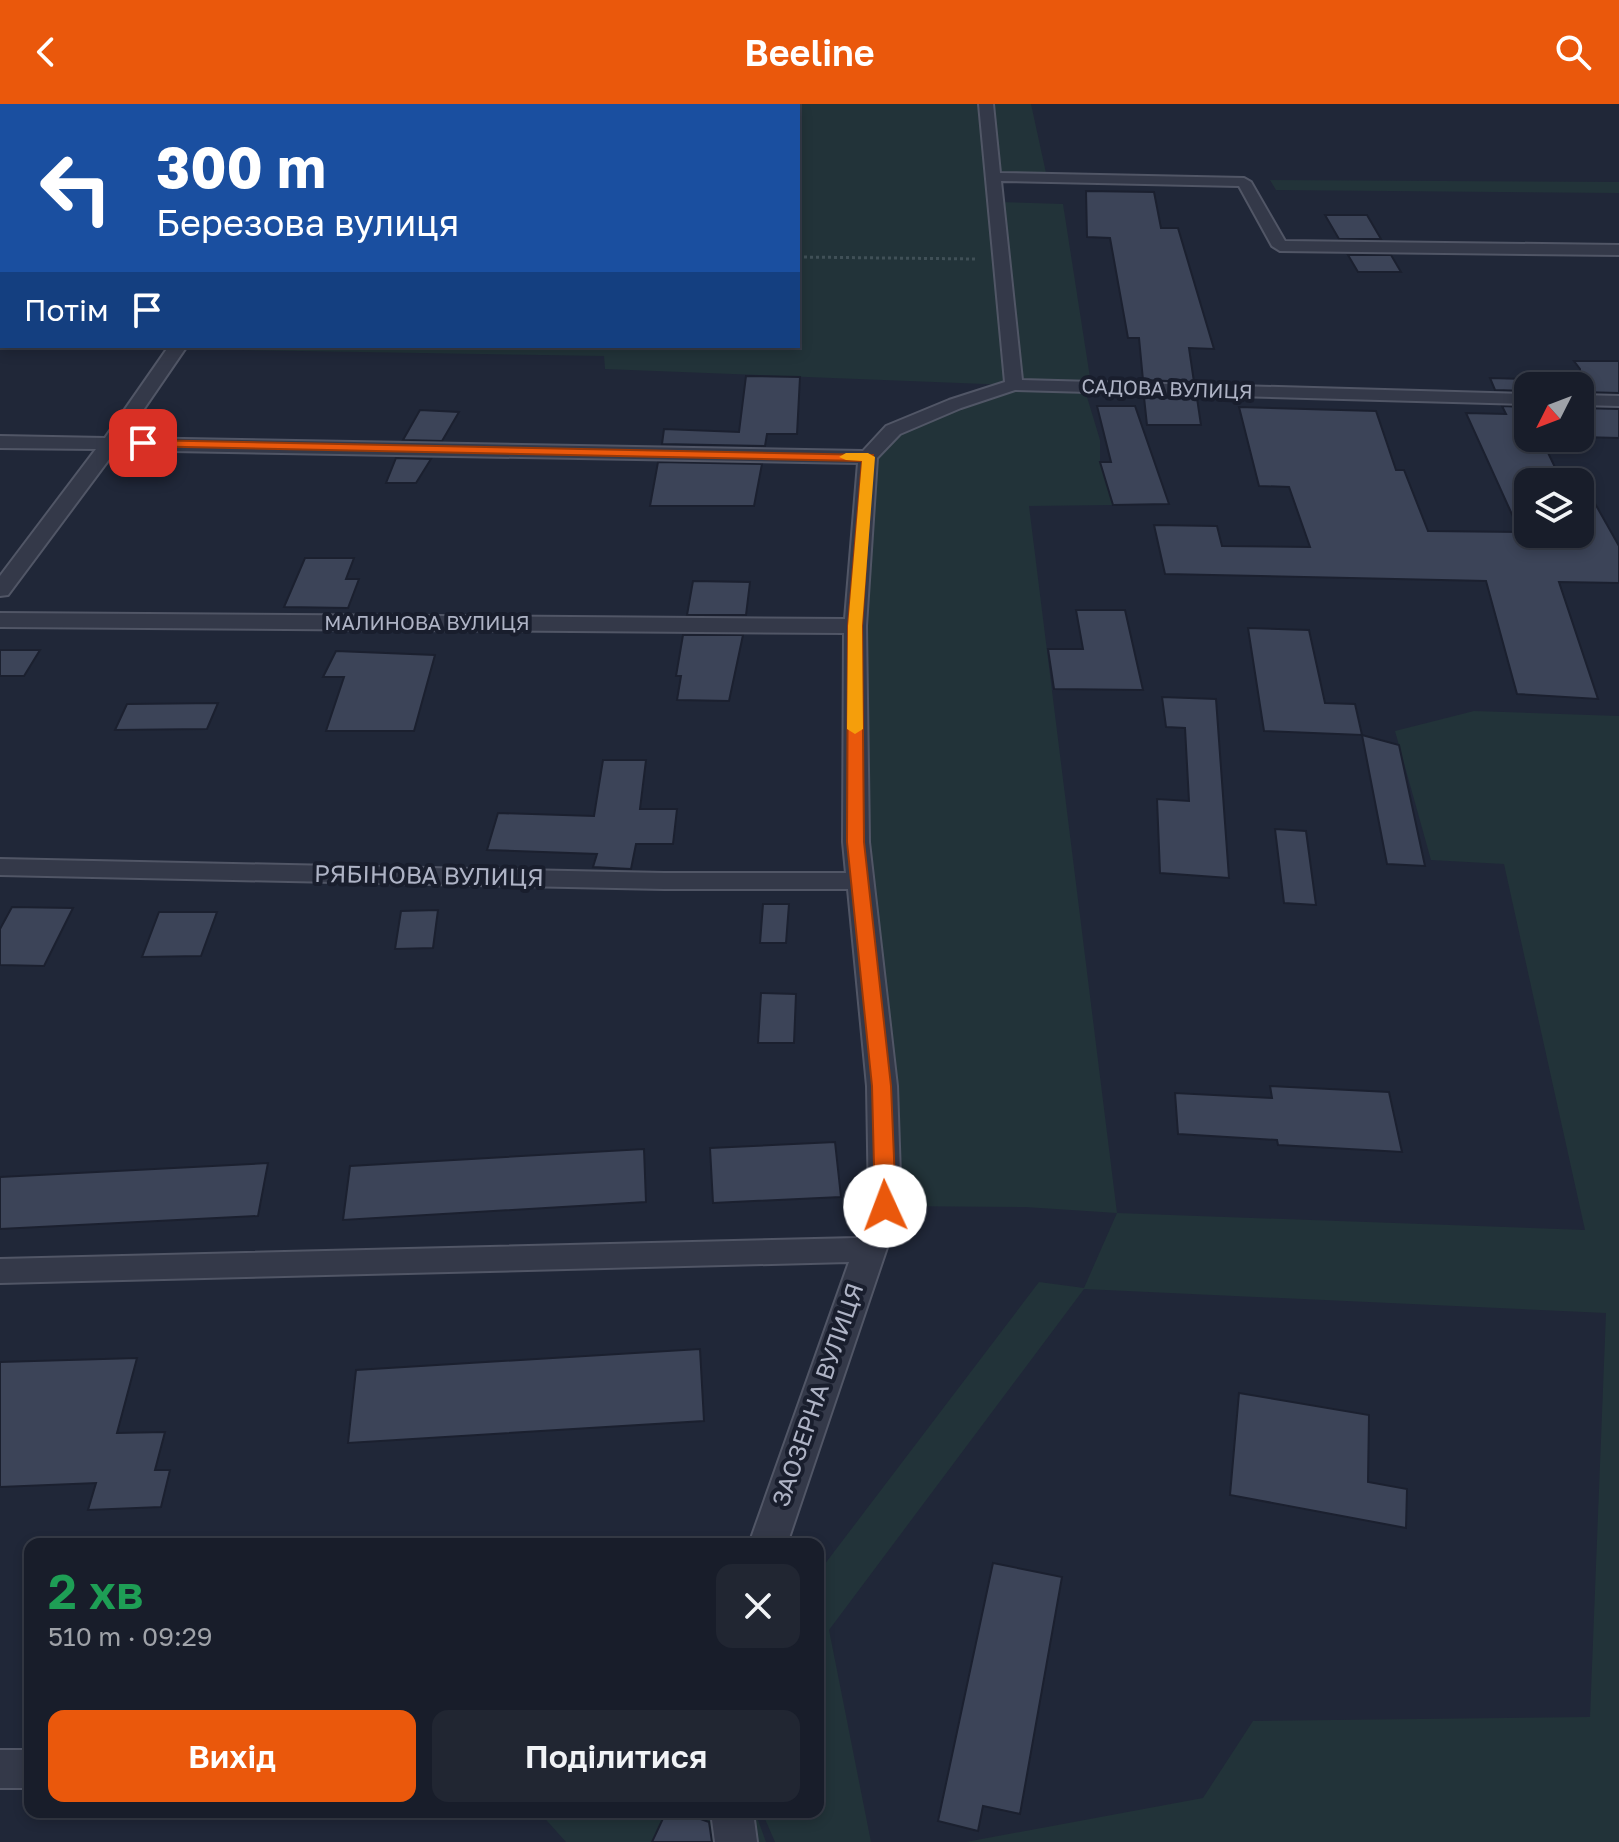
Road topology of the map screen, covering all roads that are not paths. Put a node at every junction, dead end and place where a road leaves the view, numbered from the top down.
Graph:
1 (986, 104) edge
2 (993, 177) junction
3 (1619, 250) edge
4 (177, 348) edge
5 (1014, 385) junction
6 (1514, 399) edge
7 (1594, 400) edge
8 (1619, 401) edge
9 (0, 442) edge
10 (111, 443) junction
11 (868, 457) junction
12 (0, 590) edge
13 (0, 620) edge
14 (855, 626) junction
15 (0, 867) edge
16 (859, 881) junction
17 (868, 1250) junction
18 (0, 1271) edge
19 (770, 1538) edge
20 (0, 1769) edge
21 (24, 1769) edge
22 (733, 1818) edge
23 (736, 1842) edge

1 - 2 street
2 - 3 street
2 - 5 street
4 - 10 street
5 - 6 street, САДОВА ВУЛИЦЯ
5 - 11 street
7 - 8 street
9 - 10 street
10 - 11 street
10 - 12 street
11 - 14 street, ЗАОЗЕРНА ВУЛИЦЯ
13 - 14 street, МАЛИНОВА ВУЛИЦЯ
14 - 16 street, ЗАОЗЕРНА ВУЛИЦЯ
15 - 16 street, РЯБІНОВА ВУЛИЦЯ
16 - 17 street, ЗАОЗЕРНА ВУЛИЦЯ
17 - 18 street
17 - 19 street, ЗАОЗЕРНА ВУЛИЦЯ
20 - 21 street
22 - 23 street

